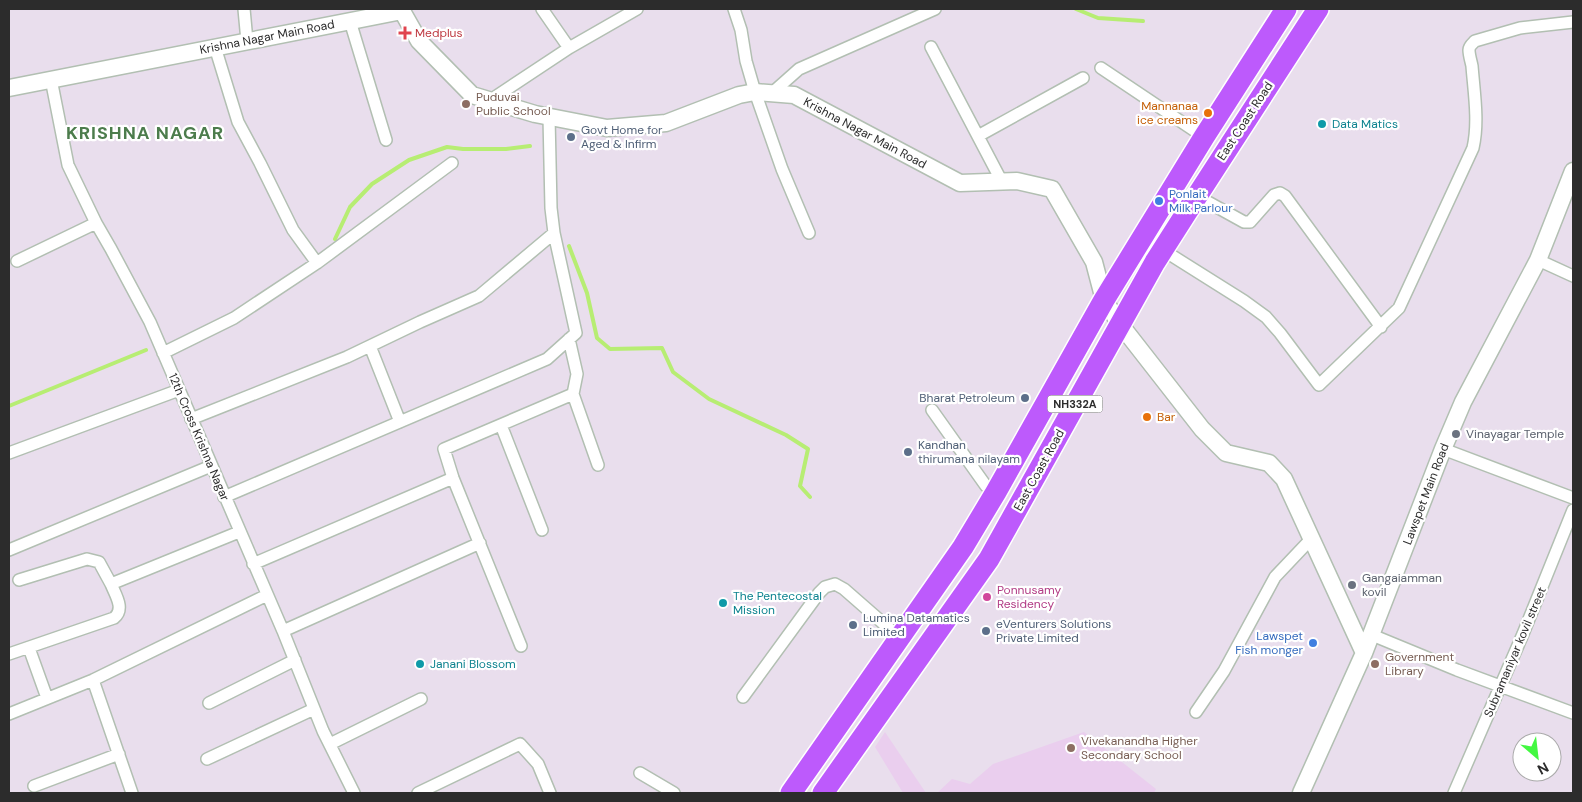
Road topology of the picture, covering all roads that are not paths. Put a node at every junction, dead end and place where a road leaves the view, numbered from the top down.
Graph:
1 (244, 9) edge
2 (542, 9) edge
3 (637, 9) edge
4 (734, 9) edge
5 (935, 9) edge
6 (1286, 9) edge
7 (1318, 9) edge
8 (403, 10) edge
9 (350, 21) junction
10 (1573, 22) edge
11 (247, 41) junction
12 (215, 47) junction
13 (932, 47) dead end
14 (569, 48) junction
15 (1102, 68) dead end
16 (1083, 78) dead end
17 (51, 79) junction
18 (9, 88) edge
19 (755, 92) junction
20 (772, 93) junction
21 (489, 101) junction
22 (549, 117) junction
23 (978, 136) junction
24 (1204, 136) junction
25 (386, 140) dead end
26 (452, 163) dead end
27 (1573, 171) edge
28 (1002, 182) junction
29 (1196, 196) junction
30 (96, 223) junction
31 (809, 232) dead end
32 (554, 233) junction
33 (1163, 250) junction
34 (1538, 260) junction
35 (17, 261) dead end
36 (316, 263) junction
37 (1573, 276) edge
38 (1104, 300) junction
39 (1120, 324) junction
40 (1381, 326) junction
41 (569, 339) junction
42 (370, 346) junction
43 (163, 353) junction
44 (179, 390) junction
45 (573, 394) junction
46 (932, 410) dead end
47 (191, 419) junction
48 (400, 422) junction
49 (501, 424) junction
50 (1443, 449) junction
51 (9, 454) edge
52 (598, 465) dead end
53 (211, 466) junction
54 (452, 478) junction
55 (996, 492) junction
56 (224, 497) junction
57 (1573, 498) edge
58 (1573, 510) edge
59 (542, 530) dead end
60 (239, 532) junction
61 (1311, 538) junction
62 (480, 544) junction
63 (9, 550) edge
64 (254, 564) junction
65 (19, 580) dead end
66 (111, 584) junction
67 (267, 595) junction
68 (283, 631) junction
69 (1372, 635) junction
70 (900, 638) junction
71 (521, 646) dead end
72 (29, 648) junction
73 (1364, 653) junction
74 (9, 654) edge
75 (294, 660) junction
76 (93, 680) junction
77 (1501, 685) junction
78 (743, 697) dead end
79 (47, 698) junction
80 (421, 699) dead end
81 (209, 703) dead end
82 (314, 709) junction
83 (1196, 712) dead end
84 (9, 714) edge
85 (1573, 714) edge
86 (330, 744) junction
87 (119, 754) junction
88 (206, 759) dead end
89 (640, 773) dead end
90 (34, 786) dead end
91 (672, 792) edge
92 (132, 793) edge
93 (354, 793) edge
94 (418, 793) edge
95 (550, 793) edge
96 (791, 793) edge
97 (823, 793) edge
98 (1301, 793) edge
99 (1454, 793) edge

1 - 11 street
2 - 14 street
3 - 14 street
4 - 19 street
5 - 20 street
6 - 24 highway, East Coast Road / NH332A
7 - 29 highway, East Coast Road / NH332A
8 - 9 street, Krishna Nagar Main Road
8 - 21 street, Krishna Nagar Main Road
9 - 11 street, Krishna Nagar Main Road
9 - 25 street
10 - 40 street
11 - 12 street, Krishna Nagar Main Road
12 - 17 street, Krishna Nagar Main Road
12 - 36 street
13 - 23 street
14 - 21 street
15 - 24 street
16 - 23 street
17 - 18 street, Krishna Nagar Main Road
17 - 30 street, 12th Cross Krishna Nagar
19 - 20 street, Krishna Nagar Main Road
19 - 22 street, Krishna Nagar Main Road
19 - 31 street
20 - 28 street, Krishna Nagar Main Road
21 - 22 street, Krishna Nagar Main Road
22 - 32 street
23 - 28 street
24 - 38 highway, East Coast Road / NH332A
26 - 36 street
27 - 34 street, Lawspet Main Road
28 - 38 street, Krishna Nagar Main Road
29 - 33 highway, East Coast Road / NH332A
29 - 40 street
30 - 35 street
30 - 43 street, 12th Cross Krishna Nagar
32 - 41 street
32 - 42 street
33 - 39 highway, East Coast Road / NH332A
33 - 40 street
34 - 37 street
34 - 50 street, Lawspet Main Road
36 - 43 street
38 - 39 street
38 - 55 highway, East Coast Road / NH332A
39 - 61 street
39 - 97 highway, East Coast Road / NH332A
41 - 45 street
41 - 48 street
42 - 47 street
42 - 48 street
43 - 44 street, 12th Cross Krishna Nagar
44 - 47 street, 12th Cross Krishna Nagar
44 - 51 street
45 - 49 street
45 - 52 street
46 - 55 street
47 - 53 street, 12th Cross Krishna Nagar
48 - 56 street
49 - 54 street
49 - 59 street
50 - 57 street
50 - 69 street, Lawspet Main Road
53 - 56 street, 12th Cross Krishna Nagar
53 - 63 street
54 - 62 street
54 - 64 street
55 - 70 highway, East Coast Road / NH332A
56 - 60 street, 12th Cross Krishna Nagar
58 - 77 street, Subramaniyar kovil street
60 - 64 street, 12th Cross Krishna Nagar
60 - 66 street
61 - 73 street
61 - 83 street
62 - 68 street
62 - 71 street
64 - 67 street, 12th Cross Krishna Nagar
65 - 66 street
66 - 72 street
67 - 68 street, 12th Cross Krishna Nagar
67 - 76 street
68 - 75 street, 12th Cross Krishna Nagar
69 - 73 street, Lawspet Main Road
69 - 77 street
70 - 78 street
70 - 96 highway, East Coast Road / NH332A
72 - 74 street
72 - 79 street
73 - 98 street, Lawspet Main Road
75 - 81 street
75 - 82 street, 12th Cross Krishna Nagar
76 - 79 street
76 - 87 street
77 - 85 street
77 - 99 street, Subramaniyar kovil street
79 - 84 street
80 - 86 street
82 - 86 street, 12th Cross Krishna Nagar
82 - 88 street
86 - 93 street, 12th Cross Krishna Nagar
87 - 90 street
87 - 92 street
89 - 91 street
94 - 95 street

